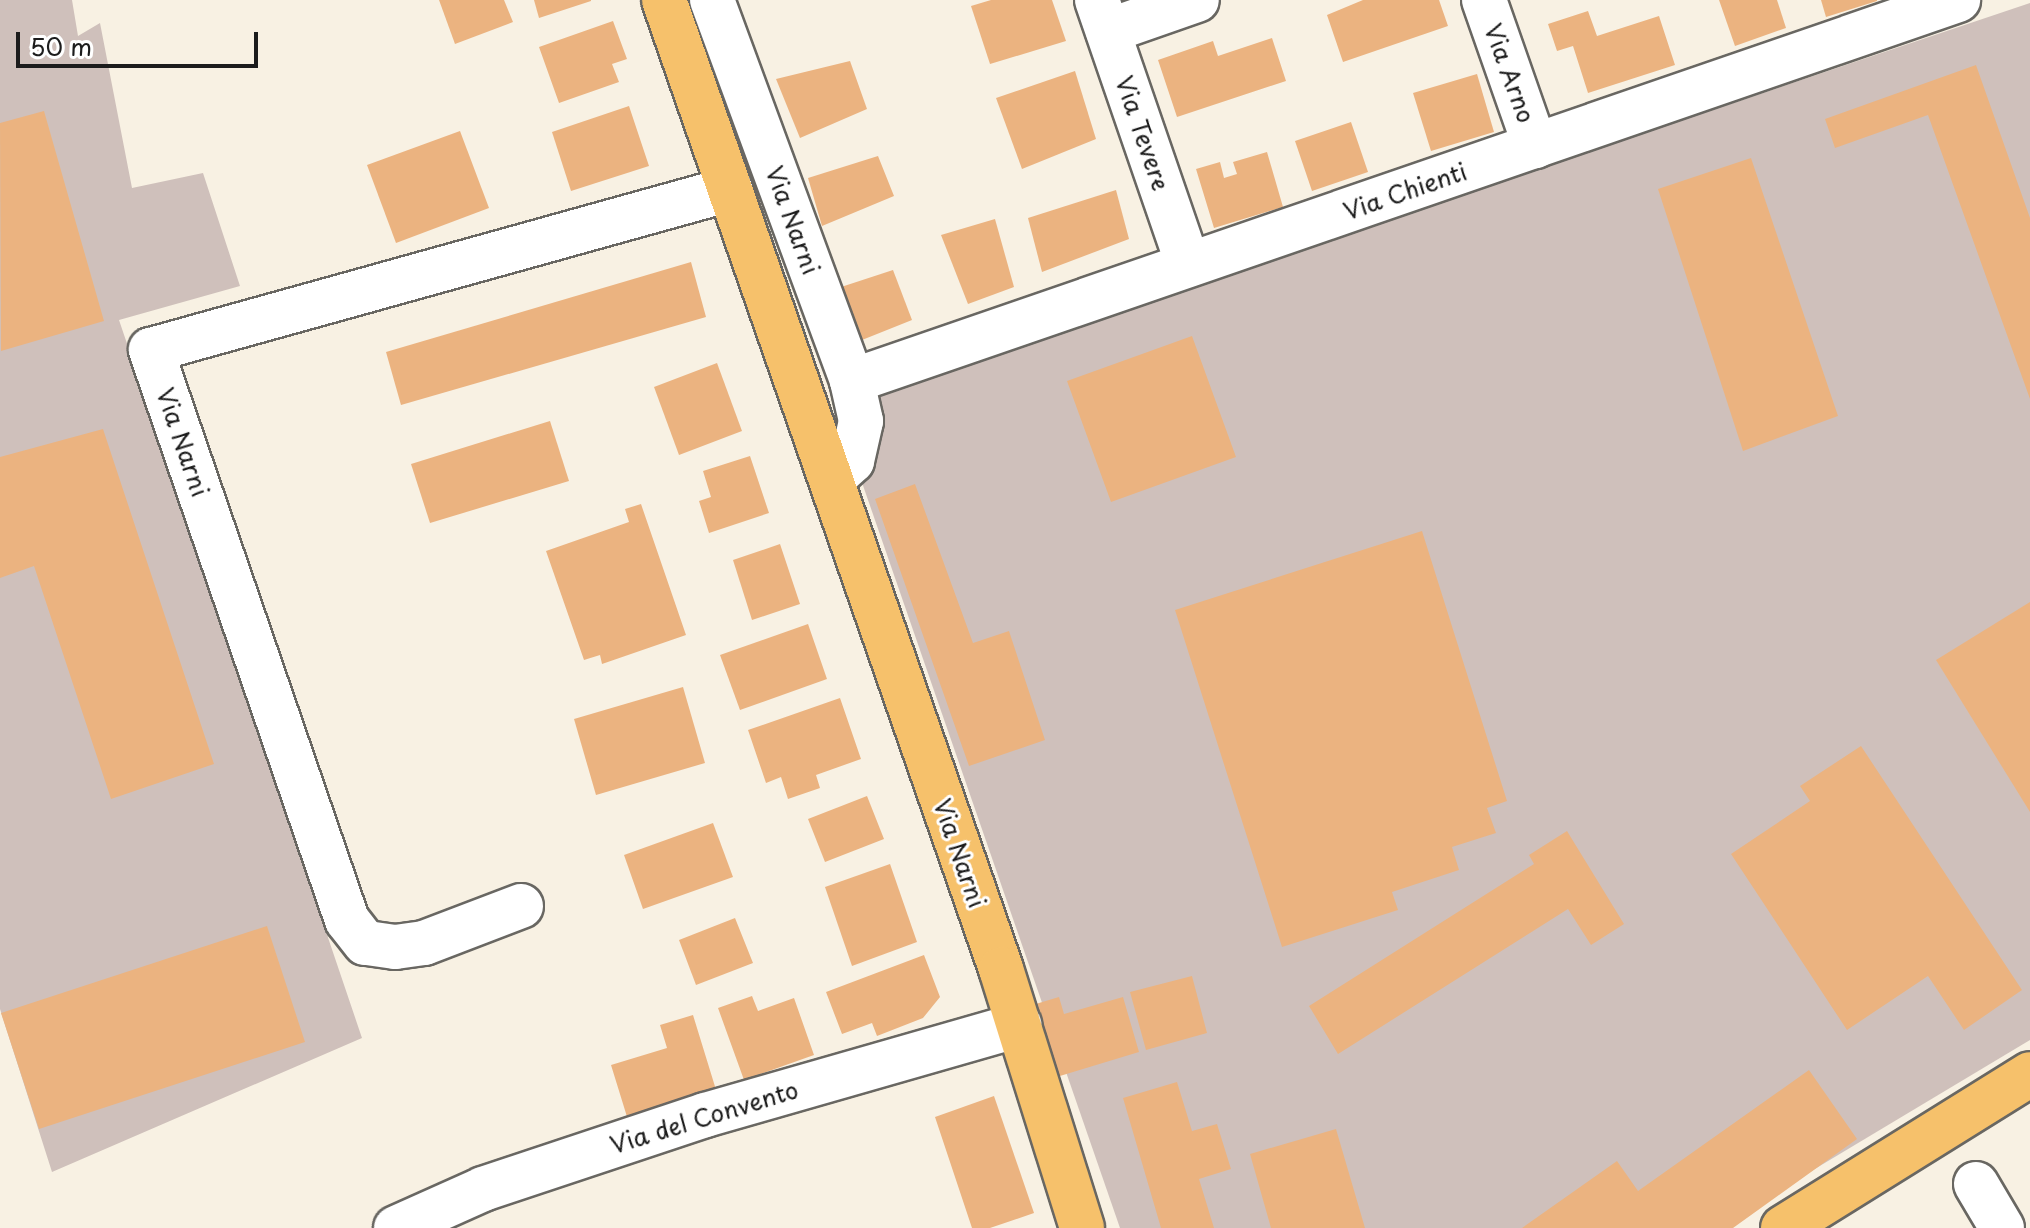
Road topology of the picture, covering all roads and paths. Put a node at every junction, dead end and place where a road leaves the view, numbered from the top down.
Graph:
1 (664, 0) edge
2 (712, 0) edge
3 (1197, 0) edge
4 (1484, 0) edge
5 (1958, 0) edge
6 (1103, 15) edge
7 (1535, 146) junction
8 (730, 189) junction
9 (1188, 265) junction
10 (852, 381) junction
11 (831, 480) junction
12 (521, 906) dead end
13 (1019, 1025) junction
14 (2030, 1074) edge
15 (1976, 1184) dead end
16 (396, 1228) edge
17 (1082, 1228) edge
18 (1783, 1228) edge
19 (2002, 1228) edge

1 - 8 main road, Via Narni
2 - 10 street, Via Narni
3 - 6 street
4 - 7 street, Via Arno
5 - 7 street, Via Chienti
6 - 9 street, Via Tevere
7 - 9 street, Via Chienti
8 - 11 main road, Via Narni
8 - 12 street, Via Narni
9 - 10 street, Via Chienti
10 - 11 street, Via Narni
11 - 13 main road, Via Narni
13 - 16 street, Via del Convento
13 - 17 main road, Via Narni
14 - 18 main road
15 - 19 street

